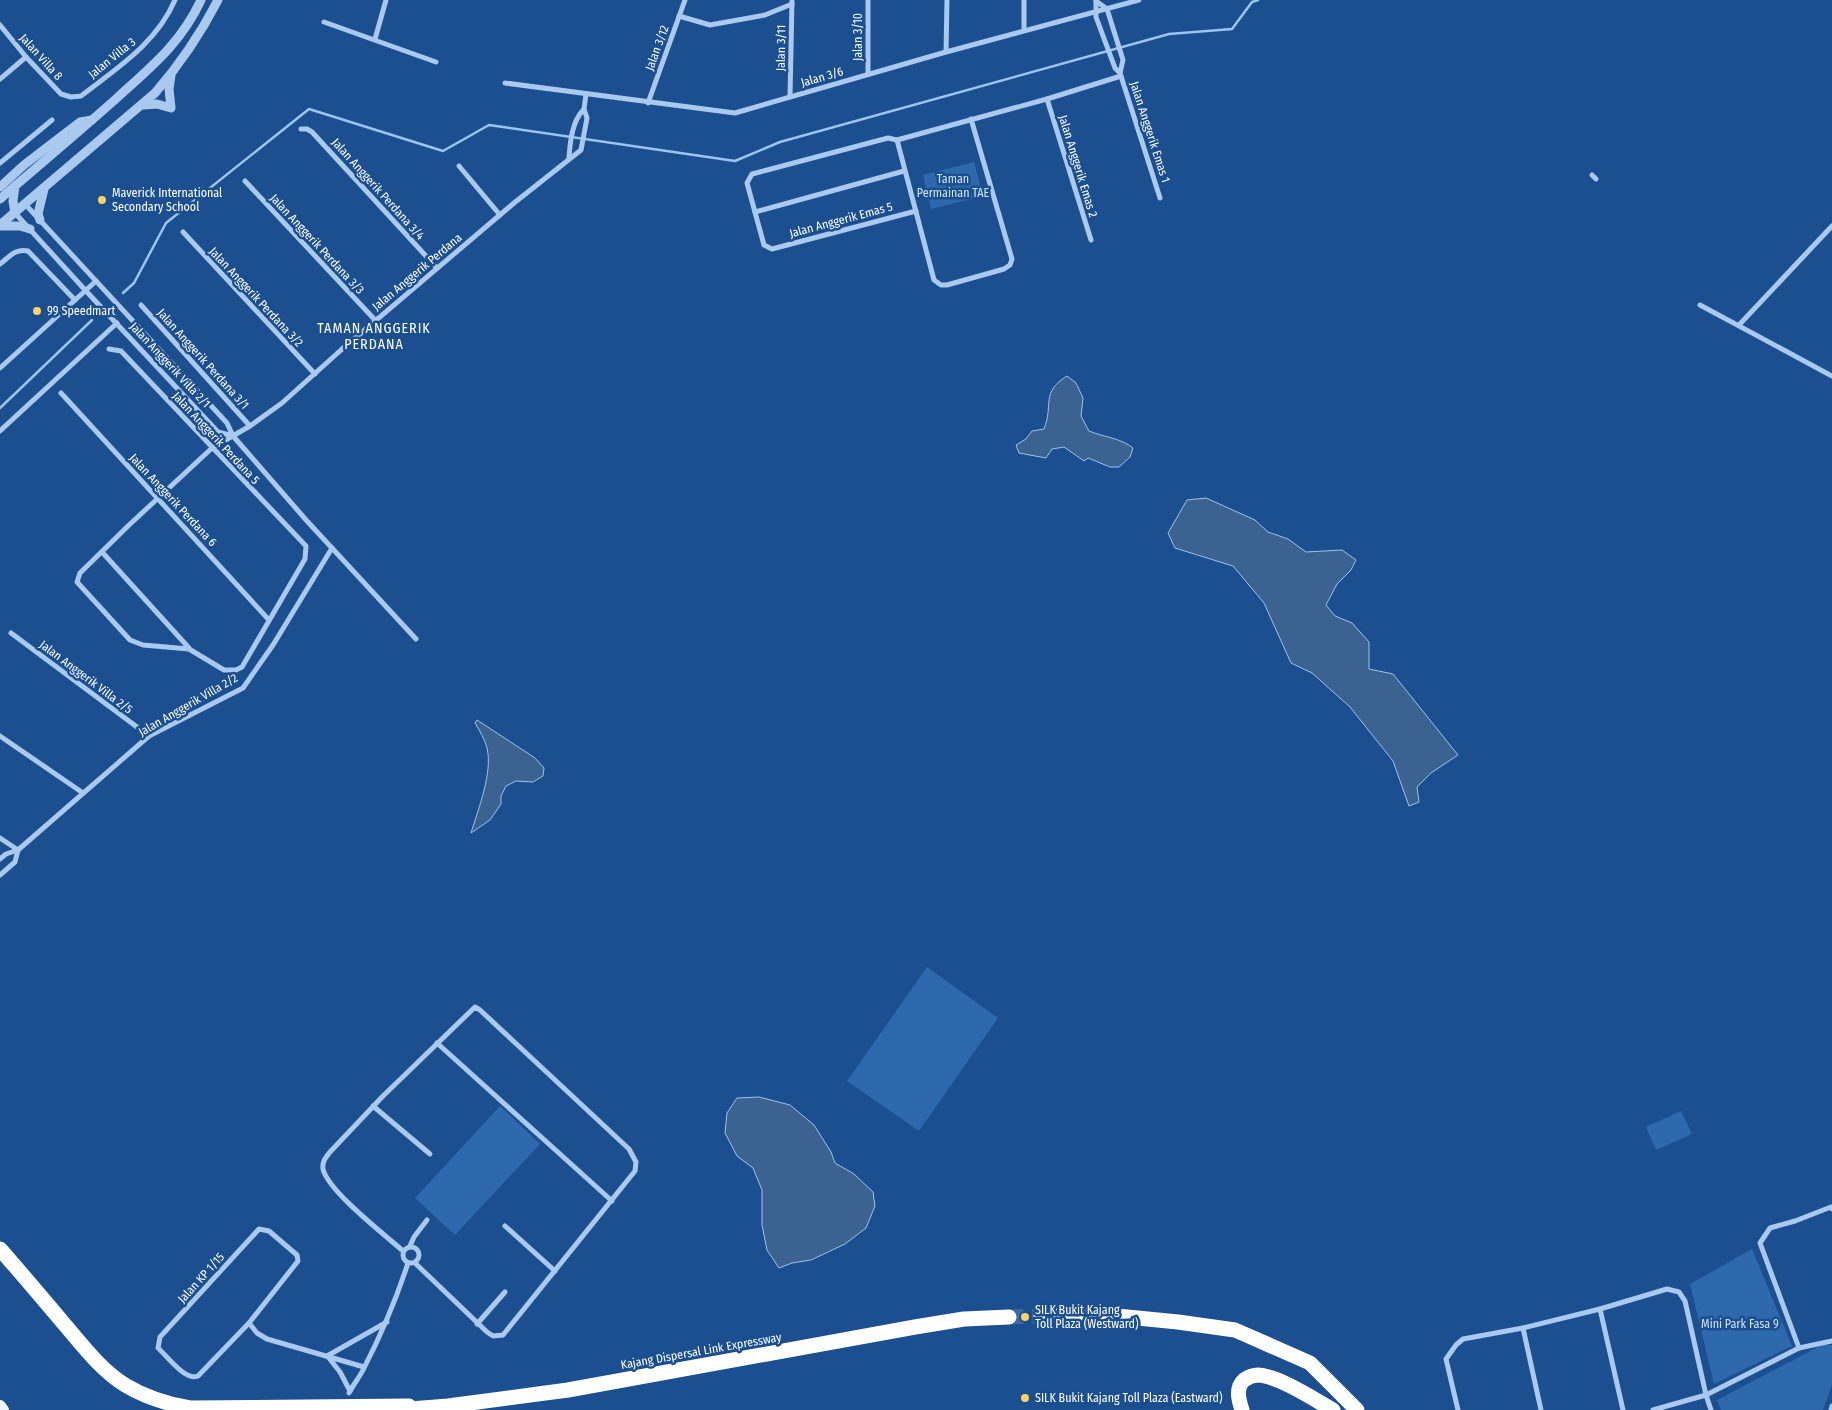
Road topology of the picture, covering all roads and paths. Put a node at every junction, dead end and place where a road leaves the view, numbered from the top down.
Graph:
1 (175, 0) edge
2 (201, 0) edge
3 (218, 0) edge
4 (386, 0) edge
5 (685, 0) edge
6 (868, 0) edge
7 (947, 0) edge
8 (1024, 0) edge
9 (1096, 0) edge
10 (1139, 0) edge
11 (792, 2) edge
12 (1107, 9) junction
13 (1095, 11) junction
14 (679, 16) junction
15 (324, 22) dead end
16 (0, 25) edge
17 (1024, 30) junction
18 (375, 39) junction
19 (946, 52) junction
20 (26, 57) junction
21 (436, 62) dead end
22 (171, 74) junction
23 (868, 74) junction
24 (1120, 74) junction
25 (0, 79) edge
26 (505, 83) dead end
27 (586, 94) junction
28 (71, 97) joint
29 (790, 97) junction
30 (1047, 99) junction
31 (648, 103) junction
32 (142, 105) junction
33 (584, 108) junction
34 (971, 119) junction
35 (52, 120) dead end
36 (92, 120) junction
37 (301, 129) dead end
38 (897, 140) junction
39 (569, 158) junction
40 (0, 163) edge
41 (459, 166) dead end
42 (904, 171) junction
43 (245, 181) dead end
44 (15, 186) junction
45 (0, 188) edge
46 (44, 189) junction
47 (1160, 198) dead end
48 (0, 199) edge
49 (14, 201) junction
50 (25, 204) junction
51 (916, 211) junction
52 (755, 212) junction
53 (15, 213) junction
54 (500, 215) junction
55 (40, 220) junction
56 (0, 225) edge
57 (1832, 226) edge
58 (30, 228) junction
59 (183, 232) dead end
60 (1091, 240) dead end
61 (0, 264) edge
62 (437, 268) junction
63 (96, 281) junction
64 (86, 291) junction
65 (75, 300) junction
66 (1700, 305) dead end
67 (140, 306) dead end
68 (376, 321) junction
69 (117, 323) junction
70 (1739, 325) junction
71 (109, 349) dead end
72 (0, 368) edge
73 (315, 374) junction
74 (1832, 376) edge
75 (61, 394) dead end
76 (250, 426) junction
77 (0, 431) edge
78 (233, 436) junction
79 (212, 448) junction
80 (158, 498) junction
81 (332, 548) junction
82 (102, 552) junction
83 (269, 620) junction
84 (11, 633) dead end
85 (416, 639) dead end
86 (189, 649) junction
87 (0, 736) edge
88 (148, 736) junction
89 (84, 793) junction
90 (0, 838) edge
91 (18, 850) junction
92 (0, 859) edge
93 (0, 875) edge
94 (438, 1043) junction
95 (373, 1106) junction
96 (430, 1154) dead end
97 (612, 1201) junction
98 (1832, 1208) edge
99 (427, 1220) dead end
100 (505, 1226) dead end
101 (410, 1246) junction
102 (0, 1249) edge
103 (403, 1251) junction
104 (408, 1263) junction
105 (415, 1263) junction
106 (556, 1271) junction
107 (505, 1292) dead end
108 (1600, 1309) junction
109 (1041, 1316) tunnel mouth
110 (1009, 1317) tunnel mouth
111 (387, 1322) junction
112 (249, 1323) junction
113 (477, 1324) junction
114 (1523, 1328) junction
115 (1832, 1341) edge
116 (1799, 1348) junction
117 (327, 1356) junction
118 (364, 1367) junction
119 (1706, 1395) junction
120 (0, 1406) edge
121 (448, 1406) junction
122 (1832, 1406) edge
123 (3, 1410) edge
124 (398, 1410) edge
125 (1242, 1410) edge
126 (1334, 1410) edge
127 (1357, 1410) edge
128 (1458, 1410) edge
129 (1540, 1410) edge
130 (1623, 1410) edge
131 (1652, 1410) edge
132 (1711, 1410) edge
133 (1830, 1410) edge

1 - 28 street, Jalan Villa 3
2 - 36 street
3 - 22 street
4 - 18 street
5 - 14 street, Jalan 3/12
6 - 23 street, Jalan 3/10
7 - 19 street
8 - 17 street
9 - 12 street
9 - 13 street
10 - 12 street, Jalan 3/6
11 - 14 street
11 - 29 street, Jalan 3/11
12 - 13 street, Jalan 3/6
12 - 24 street, Jalan Anggerik Emas 1
13 - 17 street, Jalan 3/6
13 - 24 street, Jalan Anggerik Emas 1
14 - 31 street, Jalan 3/12
15 - 18 street
16 - 20 street, Jalan Villa 8
17 - 19 street, Jalan 3/6
18 - 21 street
19 - 23 street, Jalan 3/6
20 - 25 street
20 - 28 street, Jalan Villa 8
22 - 32 street
22 - 32 street
23 - 29 street, Jalan 3/6
24 - 30 street
24 - 47 street, Jalan Anggerik Emas 1
26 - 27 street, Jalan 3/6
27 - 31 street, Jalan 3/6
27 - 33 street, Jalan Anggerik Perdana
29 - 31 street, Jalan 3/6
30 - 34 street
30 - 60 street, Jalan Anggerik Emas 2
32 - 46 street
33 - 39 street
33 - 39 street, Jalan Anggerik Perdana
34 - 38 street
34 - 51 street
35 - 40 street
36 - 44 street
36 - 45 street
37 - 62 street, Jalan Anggerik Perdana 3/4
38 - 42 street
38 - 52 street
39 - 54 street, Jalan Anggerik Perdana
41 - 54 street
42 - 51 street
42 - 52 street
43 - 68 street, Jalan Anggerik Perdana 3/3
44 - 48 street
44 - 49 street
46 - 50 street
46 - 55 street
48 - 49 street
49 - 50 street
49 - 53 street
50 - 53 street
50 - 55 street, Jalan Anggerik Villa 2/1
51 - 52 street, Jalan Anggerik Emas 5
53 - 56 street
53 - 58 street, Jalan Anggerik Villa 2/1
54 - 62 street, Jalan Anggerik Perdana
55 - 63 street, Jalan Anggerik Villa 2/1
56 - 58 street
57 - 70 street
58 - 64 street, Jalan Anggerik Villa 2/1
59 - 73 street, Jalan Anggerik Perdana 3/2
61 - 65 street
62 - 68 street, Jalan Anggerik Perdana
63 - 64 street
63 - 78 street, Jalan Anggerik Villa 2/1
64 - 65 street
64 - 69 street, Jalan Anggerik Villa 2/1
65 - 72 street
66 - 70 street
67 - 76 street, Jalan Anggerik Perdana 3/1
68 - 73 street, Jalan Anggerik Perdana
69 - 77 street
69 - 78 street, Jalan Anggerik Villa 2/1
70 - 74 street
71 - 79 street, Jalan Anggerik Perdana 5
73 - 76 street, Jalan Anggerik Perdana
75 - 80 street, Jalan Anggerik Perdana 6
76 - 78 street, Jalan Anggerik Perdana
78 - 79 street, Jalan Anggerik Perdana
78 - 81 street, Jalan Anggerik Villa 2/1
79 - 80 street, Jalan Anggerik Perdana
79 - 83 street, Jalan Anggerik Perdana 5
80 - 82 street, Jalan Anggerik Perdana
80 - 83 street, Jalan Anggerik Perdana 6
81 - 85 street, Jalan Anggerik Villa 2/1
81 - 88 street, Jalan Anggerik Villa 2/2
82 - 86 street
82 - 86 street, Jalan Anggerik Perdana
83 - 86 street
84 - 88 street, Jalan Anggerik Villa 2/5
87 - 89 street
88 - 89 street, Jalan Anggerik Villa 2/2
89 - 91 street, Jalan Anggerik Villa 2/2
90 - 91 street
91 - 92 street, Jalan Anggerik Villa 2/2
91 - 93 street, Jalan Anggerik Villa 2/2
94 - 95 street
94 - 97 street
94 - 97 street
95 - 96 street
95 - 103 street
97 - 106 street
98 - 116 street
99 - 101 street
100 - 106 street
101 - 103 street
101 - 105 street
102 - 121 highway
103 - 104 street
104 - 105 street
104 - 111 street
105 - 113 street
106 - 113 street
107 - 113 street
108 - 114 street
108 - 119 street
108 - 130 street
109 - 127 highway
110 - 121 highway, Kajang Dispersal Link Expressway
111 - 117 street
111 - 118 street
112 - 112 street, Jalan KP 1/15
112 - 117 street
114 - 128 street
114 - 129 street
115 - 116 street
116 - 119 street
117 - 118 street
117 - 118 street
119 - 131 street
119 - 132 street
120 - 123 main road
121 - 124 highway, Kajang Dispersal Link Expressway
122 - 133 street
125 - 126 highway

